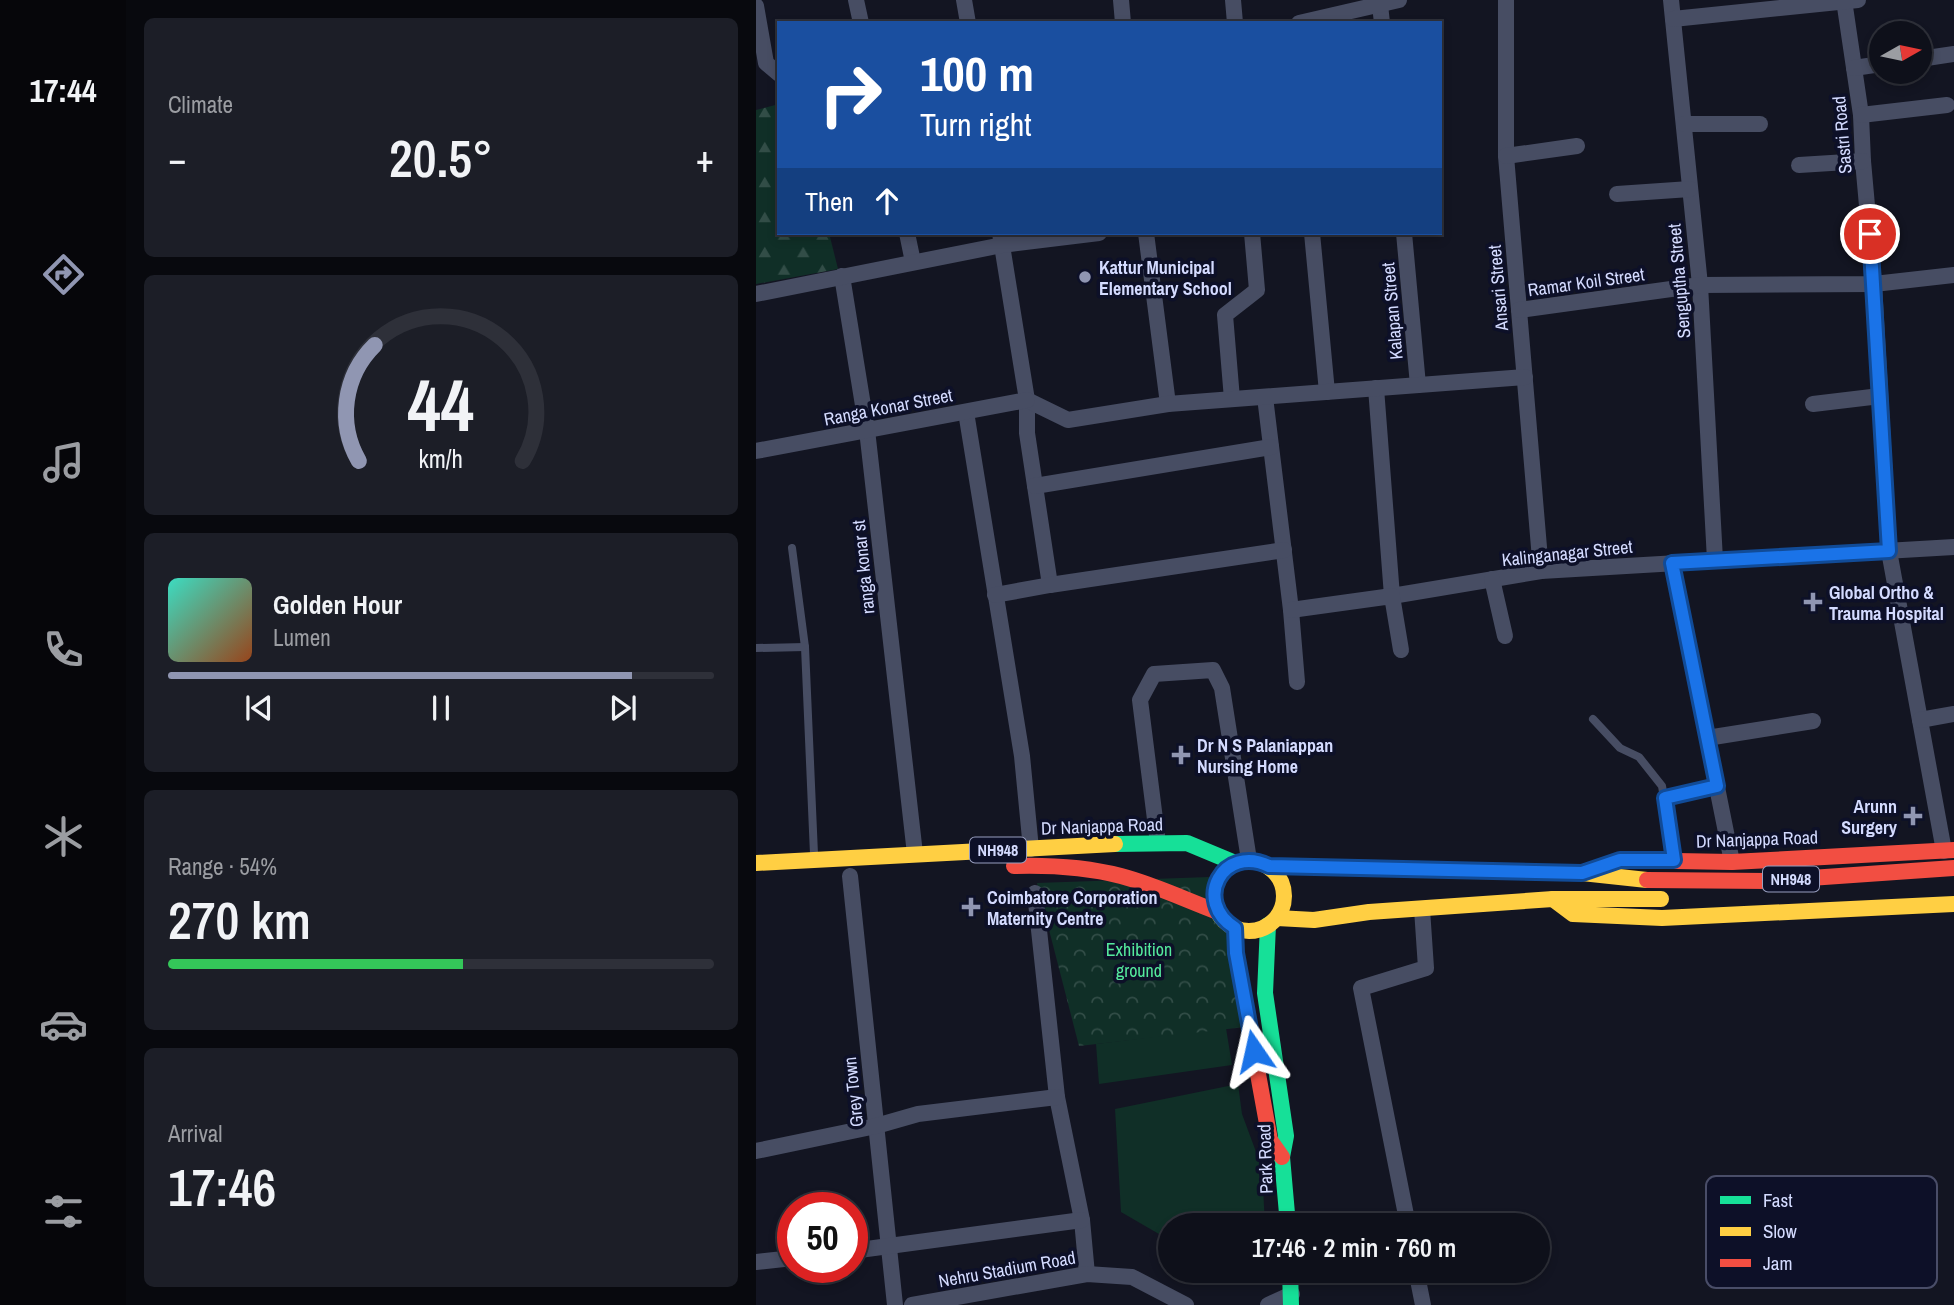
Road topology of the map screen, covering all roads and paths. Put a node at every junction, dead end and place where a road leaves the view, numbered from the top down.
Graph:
1 (856, 0) edge
2 (964, 0) edge
3 (1121, 0) edge
4 (1233, 0) edge
5 (1506, 0) edge
6 (1671, 0) edge
7 (1849, 1) edge
8 (1390, 2) edge
9 (756, 6) edge
10 (1673, 19) junction
11 (861, 21) edge
12 (968, 21) edge
13 (1123, 21) edge
14 (1235, 21) edge
15 (1308, 21) edge
16 (1383, 21) edge
17 (1954, 54) edge
18 (1932, 57) edge
19 (1869, 66) edge
20 (1854, 68) junction
21 (777, 72) edge
22 (1947, 105) dead end
23 (1861, 115) junction
24 (1684, 124) junction
25 (1760, 124) dead end
26 (1577, 146) dead end
27 (1506, 156) junction
28 (1863, 161) junction
29 (1799, 164) dead end
30 (1690, 189) junction
31 (1617, 194) dead end
32 (907, 235) edge
33 (1066, 235) edge
34 (1146, 235) edge
35 (1252, 235) edge
36 (1312, 235) edge
37 (1404, 235) edge
38 (1001, 239) edge
39 (913, 262) junction
40 (1954, 275) edge
41 (842, 276) junction
42 (1874, 284) junction
43 (1700, 285) junction
44 (756, 293) edge
45 (1519, 310) junction
46 (1525, 377) junction
47 (1418, 385) junction
48 (1376, 388) junction
49 (1327, 392) junction
50 (1880, 396) junction
51 (1265, 397) junction
52 (1231, 399) junction
53 (1027, 400) junction
54 (1168, 404) junction
55 (1813, 404) dead end
56 (966, 412) junction
57 (867, 430) junction
58 (1271, 447) junction
59 (756, 451) edge
60 (1035, 486) junction
61 (1954, 547) edge
62 (792, 548) dead end
63 (1284, 550) junction
64 (1889, 551) junction
65 (1715, 560) junction
66 (1672, 563) junction
67 (1541, 571) junction
68 (1492, 579) junction
69 (1050, 585) junction
70 (995, 595) junction
71 (1392, 596) junction
72 (1291, 610) junction
73 (1505, 636) dead end
74 (805, 647) junction
75 (756, 648) edge
76 (1401, 650) dead end
77 (1297, 681) dead end
78 (1954, 714) edge
79 (1593, 719) dead end
80 (1920, 720) junction
81 (1814, 721) dead end
82 (1707, 738) junction
83 (1717, 786) junction
84 (1665, 798) junction
85 (1158, 843) junction
86 (1031, 849) junction
87 (1949, 850) edge
88 (915, 854) junction
89 (814, 860) junction
90 (1674, 860) junction
91 (991, 862) junction
92 (1242, 862) junction
93 (1732, 862) junction
94 (756, 863) edge
95 (1269, 866) junction
96 (1954, 868) edge
97 (1582, 873) junction
98 (850, 876) dead end
99 (1954, 884) edge
100 (1035, 893) dead end
101 (1680, 898) dead end
102 (1743, 898) dead end
103 (1553, 899) junction
104 (1954, 904) edge
105 (1422, 909) junction
106 (1218, 912) junction
107 (1273, 922) junction
108 (1235, 928) junction
109 (1057, 1097) junction
110 (876, 1126) junction
111 (756, 1151) edge
112 (1282, 1157) junction
113 (1287, 1213) edge
114 (1406, 1213) edge
115 (1082, 1220) junction
116 (890, 1247) junction
117 (868, 1249) edge
118 (777, 1260) edge
119 (756, 1262) edge
120 (1087, 1274) junction
121 (1419, 1283) edge
122 (1292, 1299) edge
123 (895, 1305) edge
124 (912, 1305) edge
125 (1186, 1305) edge
126 (1268, 1305) edge
127 (1423, 1305) edge

1 - 11 street
2 - 12 street
3 - 13 street
4 - 14 street
5 - 27 street, Ansari Street
6 - 10 street, Senguptha Street
7 - 10 street
7 - 20 street, Sastri Road
8 - 15 street
8 - 16 street
9 - 21 street
10 - 24 street, Senguptha Street
17 - 18 street
19 - 20 street
20 - 23 street, Sastri Road
22 - 23 street
23 - 28 street, Sastri Road
24 - 25 street
24 - 30 street, Senguptha Street
26 - 27 street
27 - 45 street, Ansari Street
28 - 29 street
28 - 42 street, Sastri Road
30 - 31 street
30 - 43 street, Senguptha Street
32 - 39 street
33 - 38 street
34 - 54 street
35 - 52 street
36 - 49 street
37 - 47 street, Kalapan Street
38 - 39 street
38 - 53 street
39 - 41 street
40 - 42 street, Ramar Koil Street
41 - 44 street
41 - 57 street, ranga konar st
42 - 43 street, Ramar Koil Street
42 - 50 street, Sastri Road
43 - 45 street, Ramar Koil Street
43 - 65 street, Senguptha Street
45 - 46 street, Ansari Street
46 - 47 street
46 - 67 street, Ansari Street
47 - 48 street
48 - 49 street
48 - 71 street
49 - 51 street
50 - 55 street
50 - 64 street, Sastri Road
51 - 52 street
51 - 58 street
52 - 54 street
53 - 54 street
53 - 56 street, Ranga Konar Street
53 - 60 street
56 - 57 street, Ranga Konar Street
56 - 70 street
57 - 59 street, Ranga Konar Street
57 - 88 street, ranga konar st
58 - 60 street
58 - 63 street
60 - 69 street
61 - 64 street, Kalinganagar Street
62 - 74 lane
63 - 69 street
63 - 72 street
64 - 65 street, Kalinganagar Street
64 - 80 street, Sastri Road
65 - 66 street, Kalinganagar Street
66 - 67 street, Kalinganagar Street
66 - 82 street
67 - 68 street, Kalinganagar Street
68 - 71 street, Kalinganagar Street
68 - 73 street
69 - 70 street
70 - 86 street
71 - 72 street
71 - 76 street
72 - 77 street
74 - 75 lane
74 - 89 lane
78 - 80 street
79 - 84 lane
80 - 87 street, Sastri Road
81 - 82 street
82 - 83 street
83 - 84 lane
83 - 93 street
84 - 90 lane
85 - 86 main road, Dr Nanjappa Road / NH948
85 - 92 main road, Dr Nanjappa Road / NH948
85 - 92 street
86 - 91 main road, Dr Nanjappa Road / NH948
87 - 93 main road, Dr Nanjappa Road
88 - 89 main road, Dr Nanjappa Road / NH948
88 - 91 main road, Dr Nanjappa Road / NH948
89 - 94 main road, Dr Nanjappa Road / NH948
90 - 93 main road, Dr Nanjappa Road
90 - 97 main road, Dr Nanjappa Road
91 - 106 main road, Dr Nanjappa Road / NH948
92 - 95 main road, NH948
92 - 106 main road
95 - 97 main road, Dr Nanjappa Road / NH948
95 - 107 main road
96 - 97 main road, NH948
98 - 110 street, Grey Town
99 - 102 main road, NH948
100 - 109 street
101 - 103 main road
103 - 104 main road
103 - 105 main road
105 - 107 main road
105 - 114 street
106 - 108 main road, NH948
107 - 108 main road
107 - 112 main road, Park Road
108 - 112 main road
109 - 110 street
109 - 115 street
110 - 111 street
110 - 116 street, Grey Town
112 - 113 main road, Park Road
115 - 116 street
115 - 120 street
116 - 117 street
116 - 123 street, Grey Town
118 - 119 street
120 - 124 street, Nehru Stadium Road
120 - 125 street, Nehru Stadium Road
121 - 127 street
122 - 126 street

